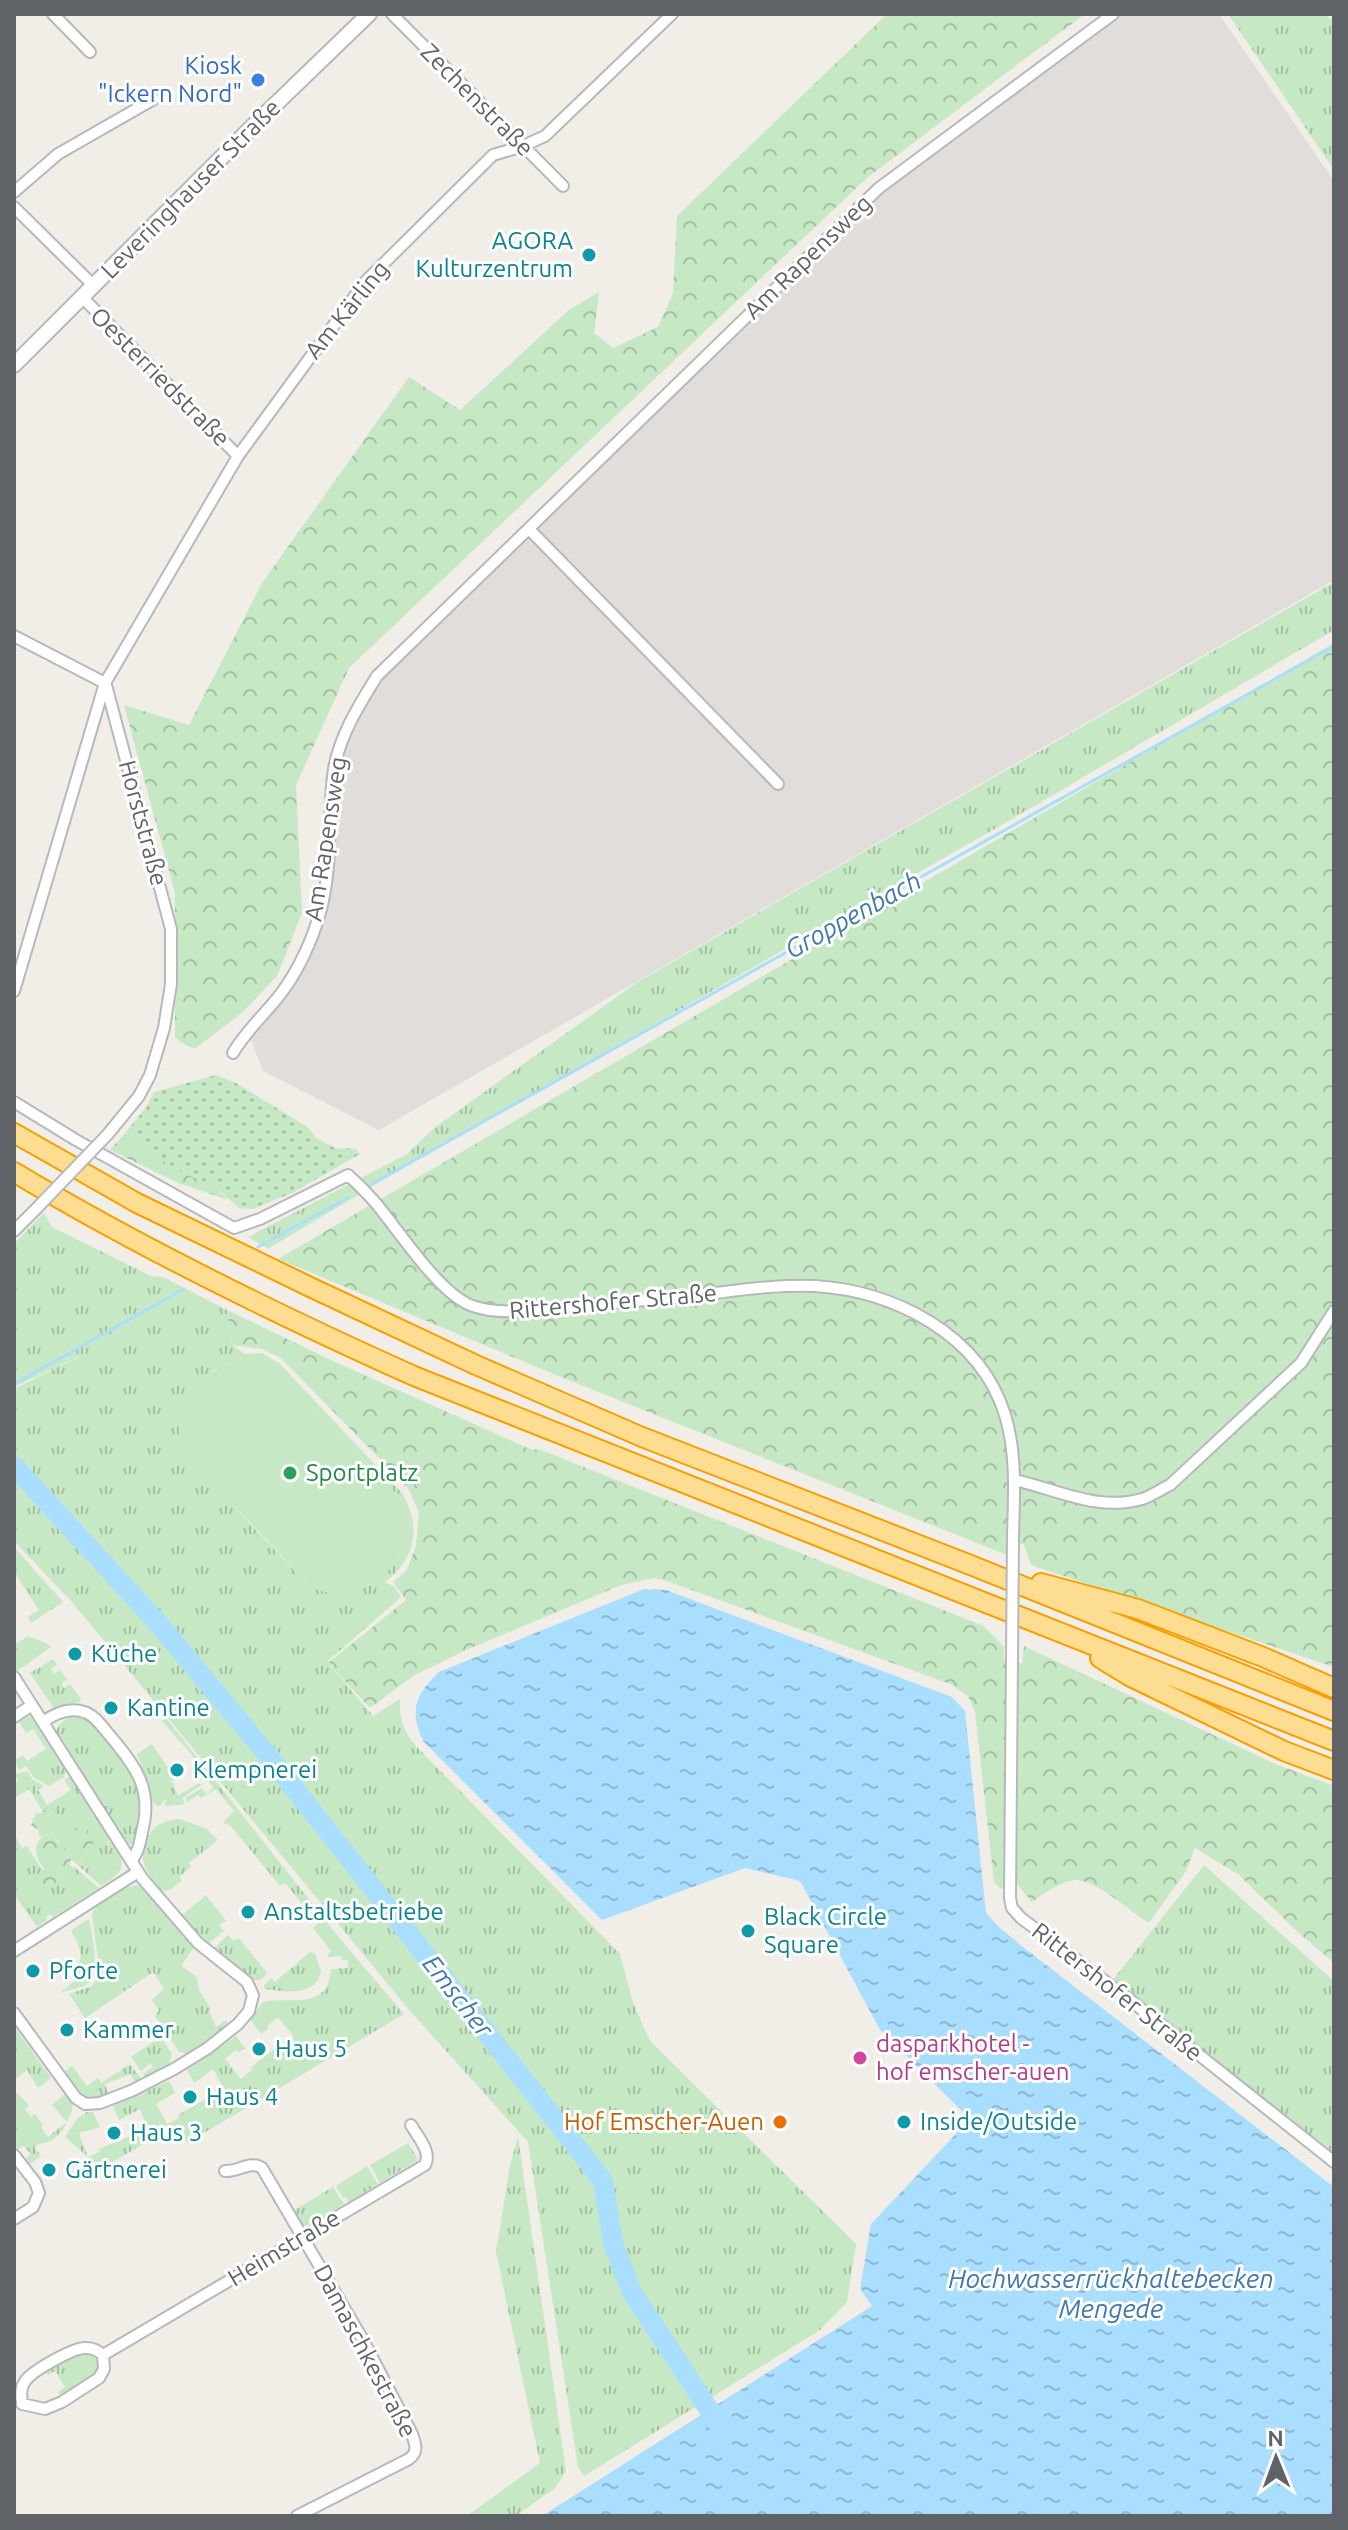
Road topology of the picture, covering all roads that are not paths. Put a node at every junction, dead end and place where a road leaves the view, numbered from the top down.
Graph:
1 (53, 14) edge
2 (369, 14) edge
3 (392, 14) edge
4 (672, 14) edge
5 (1113, 14) edge
6 (90, 52) dead end
7 (154, 99) dead end
8 (523, 146) junction
9 (563, 186) dead end
10 (14, 192) edge
11 (14, 207) edge
12 (94, 286) junction
13 (82, 297) junction
14 (14, 365) edge
15 (238, 456) junction
16 (529, 529) junction
17 (14, 636) edge
18 (105, 683) junction
19 (778, 784) dead end
20 (14, 991) edge
21 (233, 1053) dead end
22 (14, 1102) edge
23 (14, 1133) edge
24 (14, 1172) edge
25 (14, 1231) edge
26 (1334, 1311) edge
27 (1014, 1480) junction
28 (968, 1564) junction
29 (1063, 1635) junction
30 (14, 1677) edge
31 (1334, 1688) edge
32 (32, 1705) junction
33 (1334, 1711) edge
34 (14, 1717) edge
35 (43, 1722) junction
36 (1334, 1741) edge
37 (1334, 1770) edge
38 (131, 1861) junction
39 (138, 1872) junction
40 (14, 1951) edge
41 (14, 2013) edge
42 (411, 2125) dead end
43 (14, 2155) edge
44 (1334, 2162) edge
45 (225, 2171) dead end
46 (14, 2219) edge
47 (303, 2237) junction
48 (103, 2355) junction
49 (18, 2406) edge
50 (297, 2516) edge

1 - 6 street
2 - 12 main road, Leveringhauser Straße
3 - 8 street, Zechenstraße
4 - 8 street, Am Kärling
5 - 16 street, Am Rapensweg
7 - 10 street
8 - 9 street, Zechenstraße
8 - 15 street, Am Kärling
11 - 12 street, Oesterriedstraße
12 - 13 main road, Leveringhauser Straße
13 - 14 main road, Leveringhauser Straße
13 - 15 street, Oesterriedstraße
15 - 18 street, Am Kärling
16 - 19 street
16 - 21 street, Am Rapensweg
17 - 18 street
18 - 20 street, Horststraße
18 - 25 street, Horststraße, bridge
22 - 27 street, Rittershofer Straße
23 - 28 highway
24 - 29 highway
26 - 27 street
27 - 44 street, Rittershofer Straße, bridge
28 - 31 highway
28 - 33 highway
29 - 36 highway
29 - 37 highway
30 - 32 street
32 - 34 street
32 - 35 street
35 - 38 street
35 - 38 street
38 - 39 street
39 - 40 street
39 - 41 street
42 - 47 street, Heimstraße
43 - 46 street
45 - 47 street, Damaschkestraße
47 - 48 street, Heimstraße
47 - 50 street, Damaschkestraße
48 - 49 street
48 - 49 street

